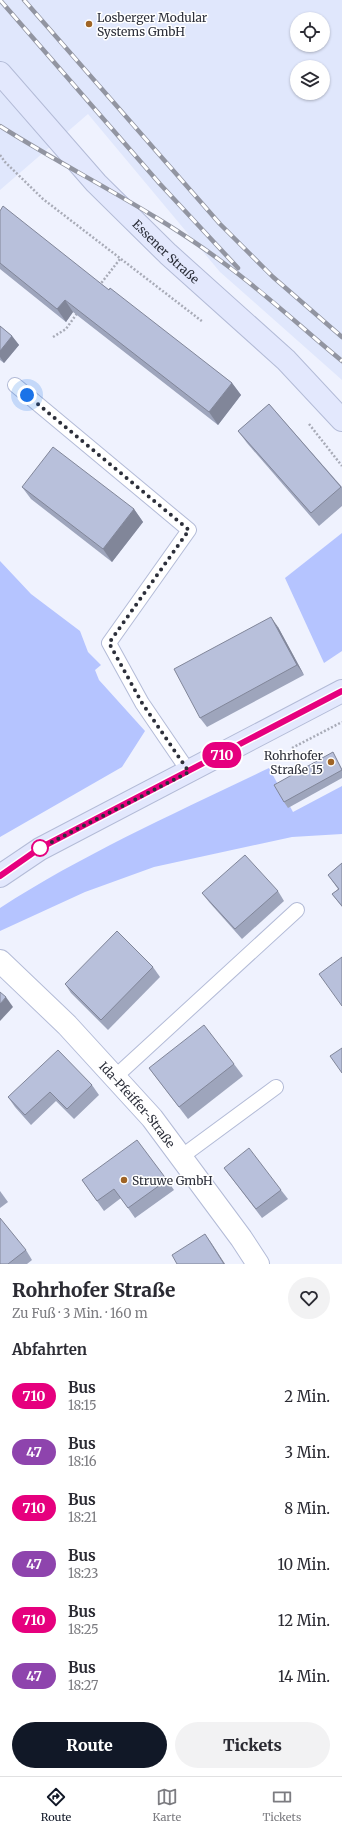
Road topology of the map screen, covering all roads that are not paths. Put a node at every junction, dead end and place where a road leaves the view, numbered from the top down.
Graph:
1 (0, 73) edge
2 (15, 385) dead end
3 (342, 420) edge
4 (342, 691) edge
5 (189, 772) junction
6 (0, 876) edge
7 (297, 910) dead end
8 (0, 960) edge
9 (115, 1077) junction
10 (276, 1087) dead end
11 (181, 1157) junction
12 (258, 1264) edge

1 - 3 street, Essener Straße
2 - 5 lane
4 - 5 street
5 - 6 street
7 - 9 lane
8 - 9 street, Ida-Pfeiffer-Straße
9 - 11 street, Ida-Pfeiffer-Straße
10 - 11 lane
11 - 12 street, Ida-Pfeiffer-Straße

